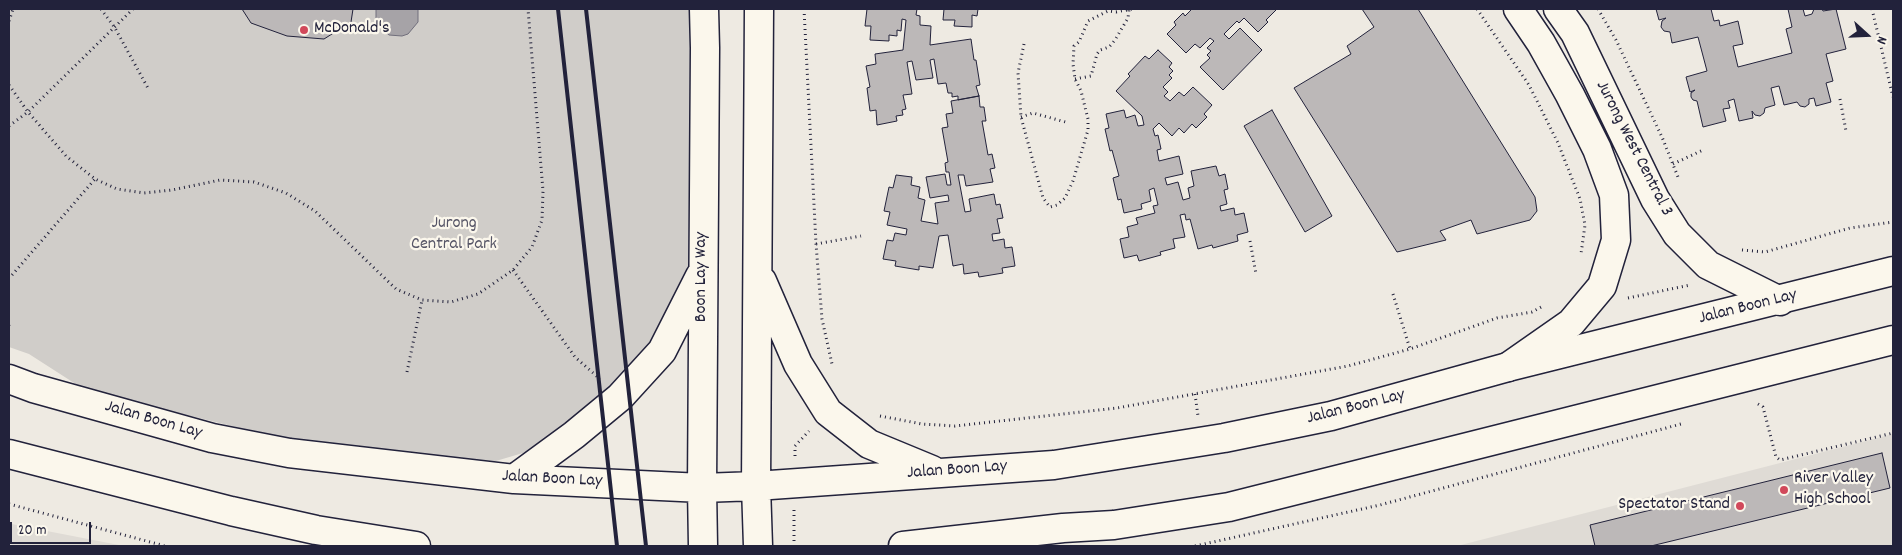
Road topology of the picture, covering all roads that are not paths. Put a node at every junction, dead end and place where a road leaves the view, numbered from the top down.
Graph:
1 (704, 9) edge
2 (759, 9) edge
3 (1518, 9) edge
4 (1558, 9) edge
5 (703, 271) junction
6 (1893, 271) edge
7 (758, 273) junction
8 (1780, 300) junction
9 (1893, 340) edge
10 (1508, 367) junction
11 (9, 380) edge
12 (9, 454) edge
13 (938, 472) junction
14 (514, 479) junction
15 (756, 486) junction
16 (702, 488) junction
17 (1063, 528) junction
18 (416, 546) edge
19 (703, 546) edge
20 (758, 546) edge
21 (903, 546) edge
22 (1019, 546) edge

1 - 5 main road, Boon Lay Way
2 - 7 main road
3 - 10 main road, Jurong West Central 3
4 - 8 main road, Jurong West Central 3
5 - 14 main road
5 - 16 main road, Boon Lay Way
6 - 8 main road, Jalan Boon Lay
7 - 13 main road
7 - 15 main road
8 - 10 main road, Jalan Boon Lay
9 - 17 main road
10 - 13 main road, Jalan Boon Lay
11 - 14 main road, Jalan Boon Lay
12 - 18 main road
13 - 15 main road, Jalan Boon Lay
14 - 16 main road, Jalan Boon Lay
15 - 16 main road, Jalan Boon Lay
15 - 20 main road
16 - 19 main road, Boon Lay Way
17 - 21 main road
17 - 22 main road

